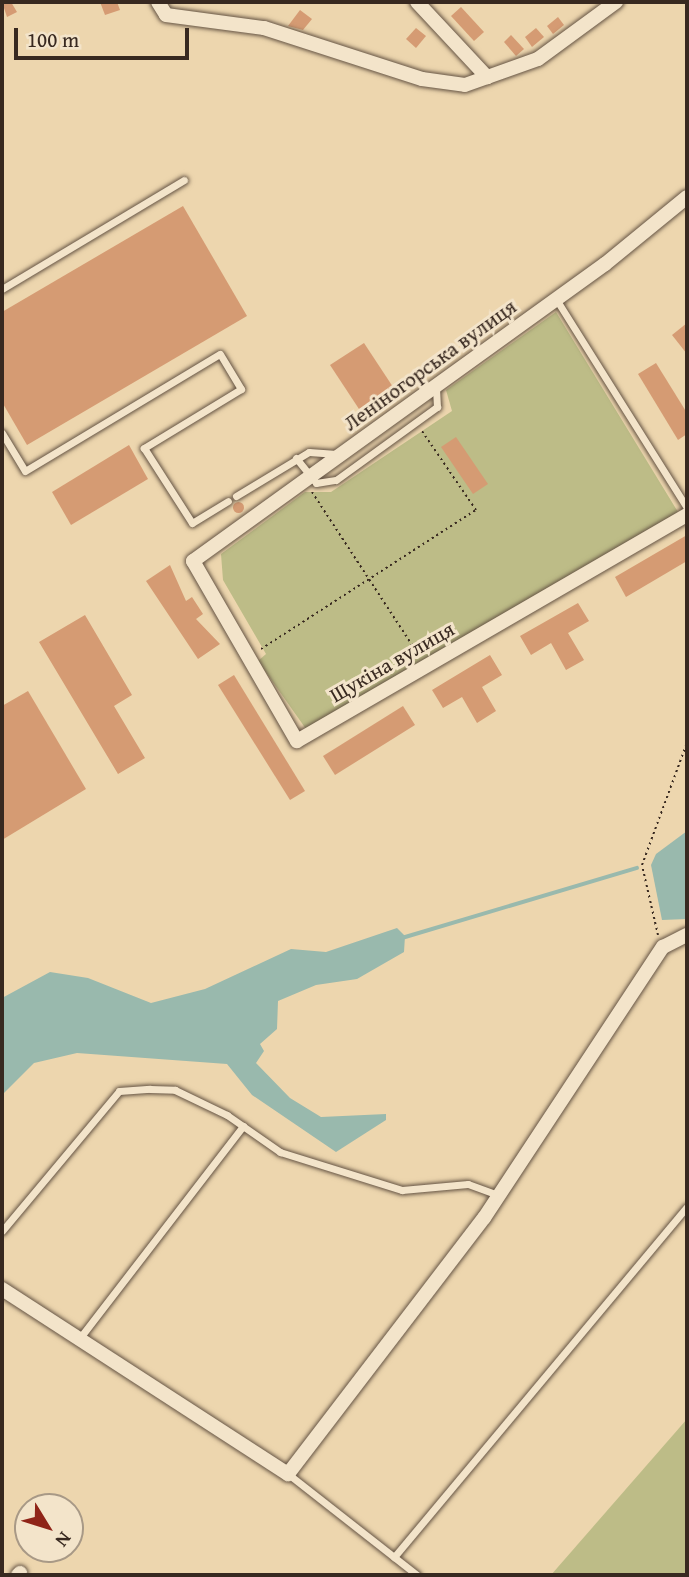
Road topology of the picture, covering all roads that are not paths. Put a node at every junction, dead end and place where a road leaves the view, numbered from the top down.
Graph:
1 (158, 2) edge
2 (417, 2) edge
3 (616, 2) edge
4 (487, 77) junction
5 (184, 180) dead end
6 (687, 197) edge
7 (2, 289) edge
8 (556, 299) junction
9 (436, 387) junction
10 (2, 432) edge
11 (341, 455) junction
12 (296, 458) junction
13 (307, 479) junction
14 (236, 496) dead end
15 (228, 501) dead end
16 (687, 508) edge
17 (687, 515) edge
18 (193, 561) joint
19 (687, 935) edge
20 (243, 1126) junction
21 (499, 1195) junction
22 (687, 1207) edge
23 (2, 1231) edge
24 (2, 1289) edge
25 (79, 1339) junction
26 (288, 1474) junction
27 (394, 1557) junction
28 (417, 1575) edge

1 - 4 street
2 - 4 street
3 - 4 street
5 - 7 lane
6 - 8 street, Леніногорська вулиця
8 - 9 street, Леніногорська вулиця
8 - 16 lane
9 - 11 street, Леніногорська вулиця
9 - 13 lane
10 - 15 lane
11 - 12 lane
11 - 13 street, Леніногорська вулиця
12 - 13 lane
12 - 14 lane
13 - 18 street, Леніногорська вулиця
17 - 18 street, Щукіна вулиця
19 - 21 street
20 - 21 lane
20 - 23 lane
20 - 25 lane
21 - 26 street
22 - 27 lane
24 - 25 street
25 - 26 street
26 - 27 lane
27 - 28 lane

